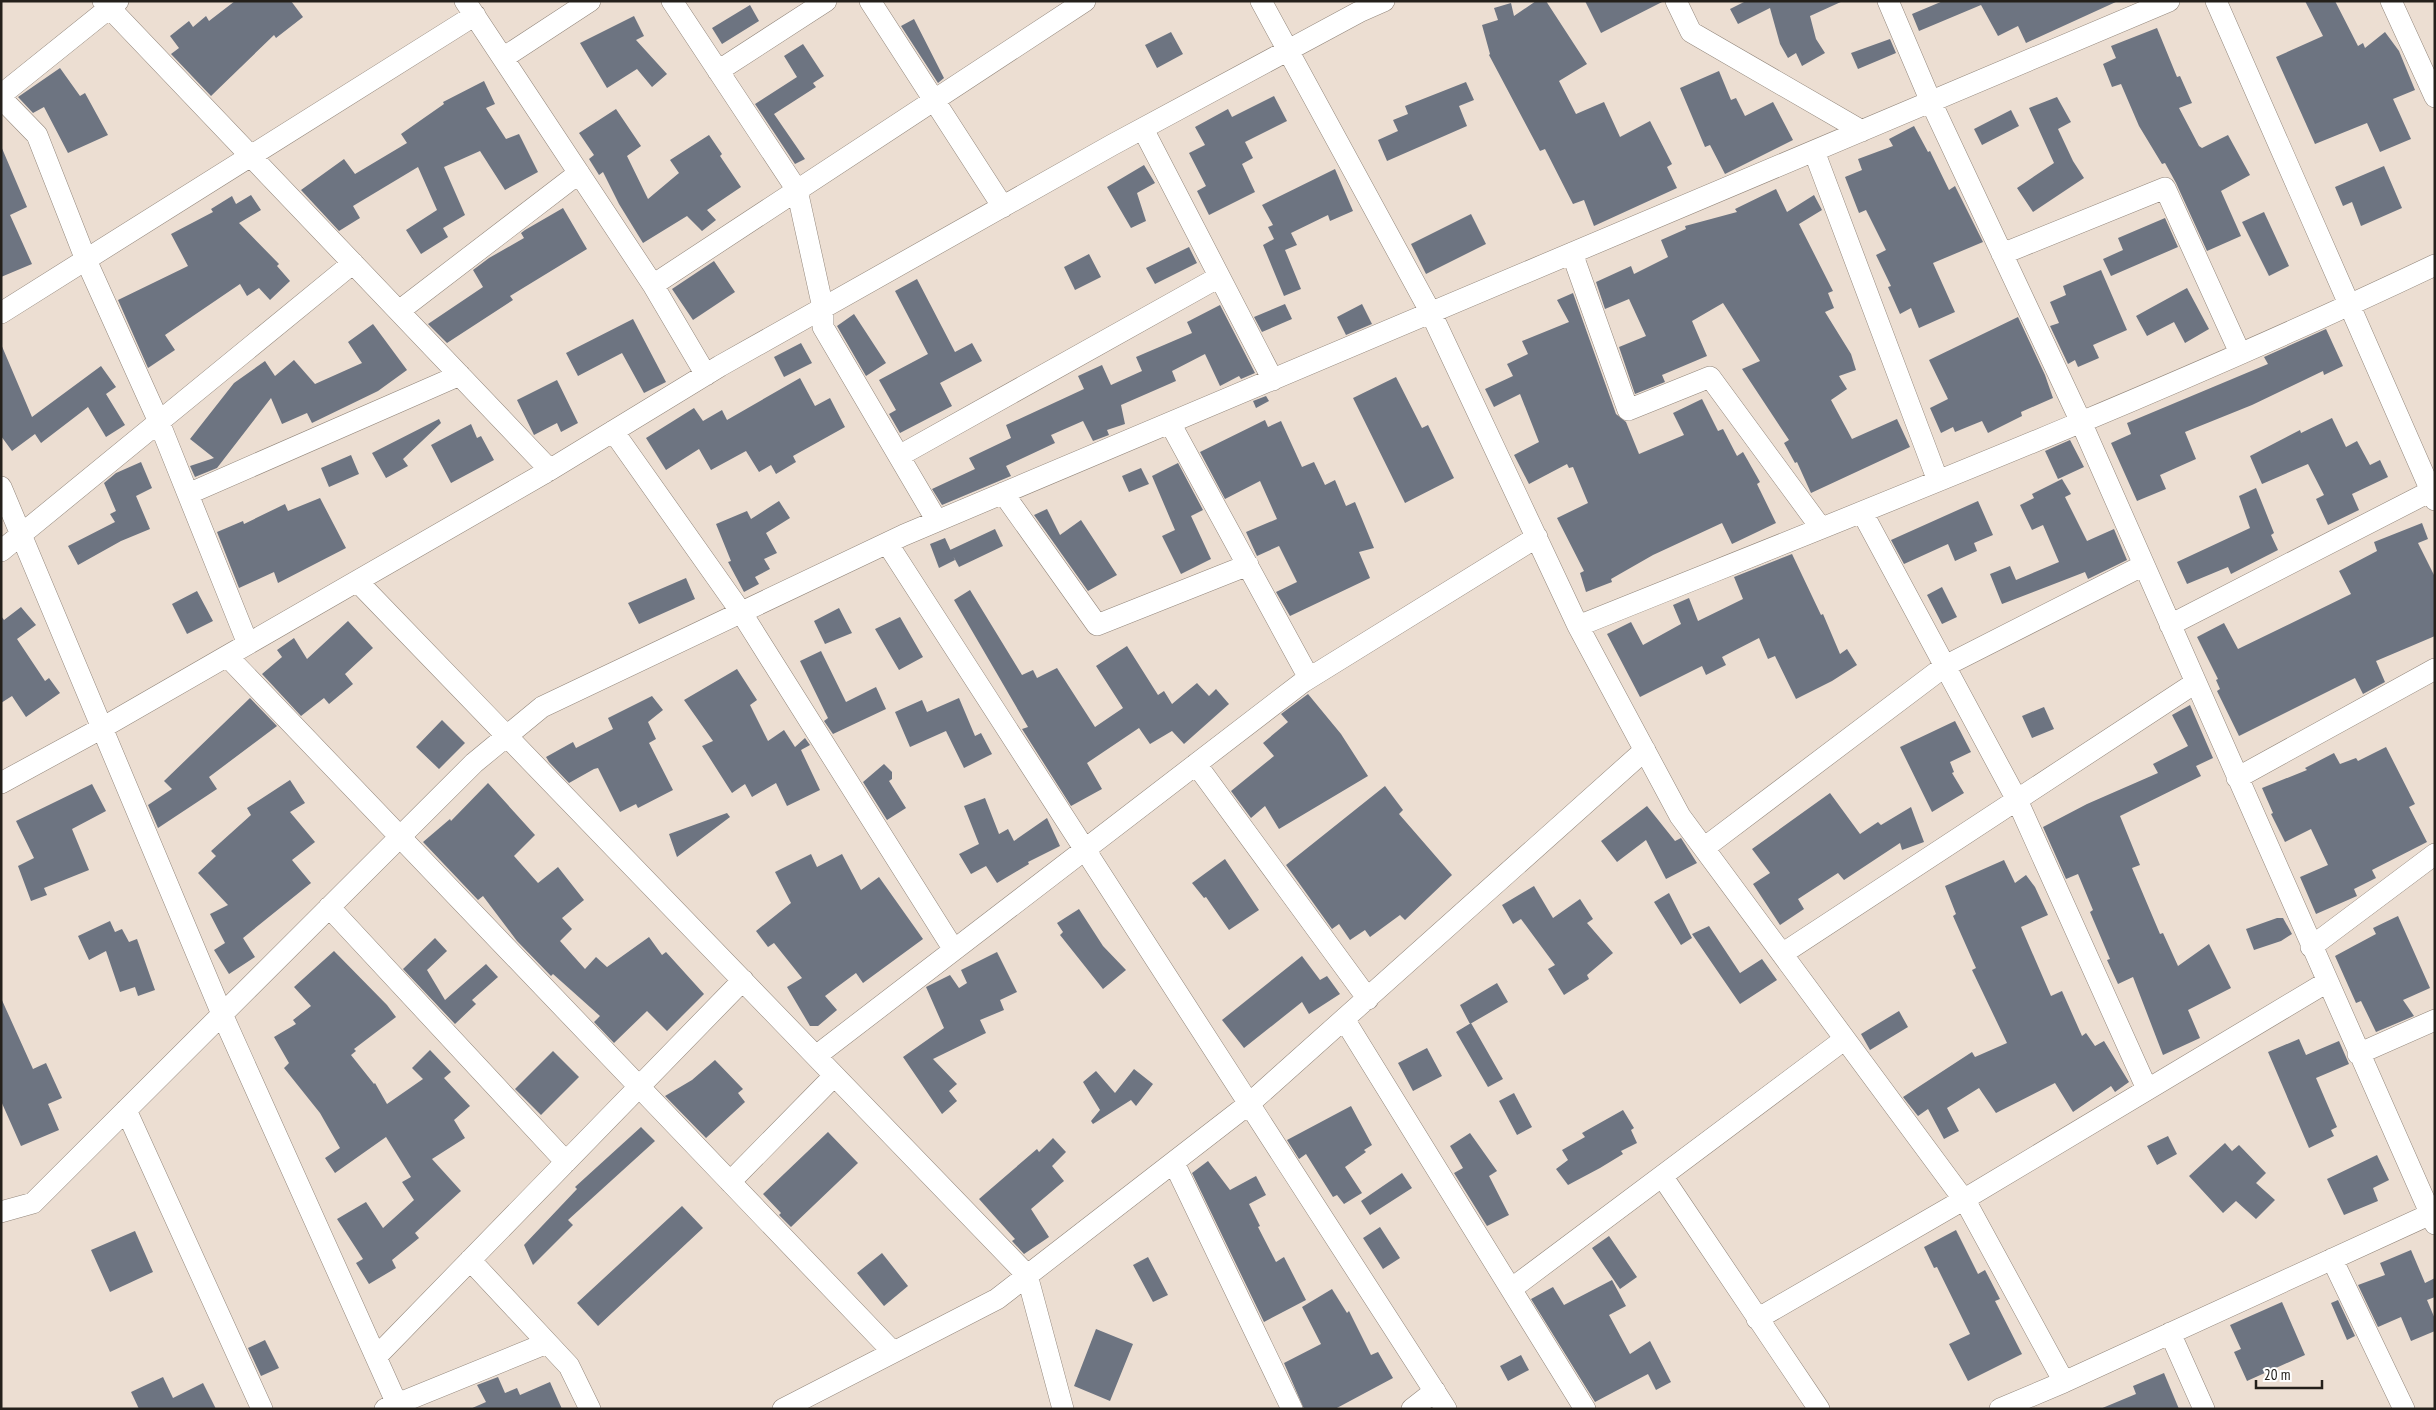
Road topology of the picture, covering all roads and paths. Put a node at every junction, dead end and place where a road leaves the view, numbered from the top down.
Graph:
1 (590, 1) edge
2 (672, 1) edge
3 (826, 1) edge
4 (870, 1) edge
5 (1085, 1) edge
6 (1261, 1) edge
7 (1384, 1) edge
8 (1676, 1) edge
9 (1888, 1) edge
10 (2169, 1) edge
11 (2216, 1) edge
12 (2391, 1) edge
13 (110, 4) edge
14 (470, 8) edge
15 (1289, 50) junction
16 (503, 58) junction
17 (718, 71) junction
18 (1, 96) edge
19 (2435, 97) edge
20 (934, 101) junction
21 (1931, 102) junction
22 (1143, 129) junction
23 (1862, 131) junction
24 (1814, 151) junction
25 (251, 156) junction
26 (579, 173) junction
27 (797, 190) junction
28 (1003, 207) junction
29 (1572, 253) junction
30 (2002, 254) junction
31 (86, 260) junction
32 (352, 262) junction
33 (2435, 264) edge
34 (1219, 277) junction
35 (653, 284) junction
36 (2348, 306) junction
37 (823, 308) junction
38 (399, 311) junction
39 (1, 313) edge
40 (1431, 313) junction
41 (2240, 353) junction
42 (460, 375) junction
43 (706, 375) junction
44 (1272, 380) junction
45 (159, 422) junction
46 (2081, 422) junction
47 (1170, 423) junction
48 (613, 431) junction
49 (899, 456) junction
50 (550, 470) junction
51 (1938, 481) junction
52 (1, 487) edge
53 (1003, 493) junction
54 (188, 494) junction
55 (2433, 496) edge
56 (1862, 512) junction
57 (937, 521) junction
58 (1821, 528) junction
59 (22, 533) junction
60 (1537, 538) junction
61 (887, 543) junction
62 (1, 551) edge
63 (1248, 565) junction
64 (2144, 565) junction
65 (357, 581) junction
66 (741, 612) junction
67 (2170, 625) junction
68 (1578, 626) junction
69 (248, 644) junction
70 (227, 656) junction
71 (1945, 666) junction
72 (2435, 669) edge
73 (1309, 678) junction
74 (2195, 682) junction
75 (102, 728) junction
76 (507, 736) junction
77 (1645, 750) junction
78 (1196, 764) junction
79 (2237, 778) junction
80 (1, 783) edge
81 (2017, 800) junction
82 (400, 836) junction
83 (1704, 848) junction
84 (1085, 849) junction
85 (2435, 854) edge
86 (329, 907) junction
87 (2311, 948) junction
88 (954, 950) junction
89 (1782, 954) junction
90 (743, 980) junction
91 (2327, 982) junction
92 (1368, 998) junction
93 (222, 1014) junction
94 (1344, 1020) junction
95 (2435, 1020) edge
96 (1845, 1039) junction
97 (2358, 1054) junction
98 (816, 1056) junction
99 (834, 1076) junction
100 (639, 1087) junction
101 (2147, 1088) junction
102 (1250, 1104) junction
103 (126, 1110) junction
104 (566, 1162) junction
105 (1174, 1162) junction
106 (1662, 1176) junction
107 (730, 1182) junction
108 (1963, 1200) junction
109 (1, 1212) edge
110 (2433, 1217) edge
111 (2332, 1259) junction
112 (470, 1260) junction
113 (1027, 1275) junction
114 (1512, 1289) junction
115 (1757, 1319) junction
116 (2170, 1333) junction
117 (547, 1343) junction
118 (892, 1352) junction
119 (376, 1357) junction
120 (2064, 1382) junction
121 (1435, 1391) junction
122 (391, 1406) edge
123 (262, 1409) edge
124 (590, 1409) edge
125 (783, 1409) edge
126 (1063, 1409) edge
127 (1292, 1409) edge
128 (1412, 1409) edge
129 (1446, 1409) edge
130 (1585, 1409) edge
131 (1819, 1409) edge
132 (2000, 1409) edge
133 (2204, 1409) edge
134 (2404, 1409) edge

1 - 16 street
2 - 17 street
3 - 17 street
4 - 20 street
5 - 20 street
6 - 15 street
7 - 15 street
8 - 23 street
9 - 21 street
10 - 21 street
11 - 36 street
12 - 19 street
13 - 18 street
13 - 25 street
14 - 16 street
14 - 25 street
15 - 22 street
15 - 40 street
16 - 26 street
17 - 27 street
18 - 31 street
20 - 27 street
20 - 28 street
21 - 23 street
21 - 30 street
22 - 28 street
22 - 34 street
23 - 24 street
24 - 29 street
24 - 51 street
25 - 31 street
25 - 32 street
26 - 35 street
26 - 38 street
27 - 35 street
27 - 37 street
28 - 37 street
29 - 40 street
29 - 58 street
30 - 41 street
30 - 46 street
31 - 39 street
31 - 45 street
32 - 38 street
32 - 45 street
33 - 36 street
34 - 44 street
34 - 49 street
35 - 43 street
36 - 41 street
36 - 55 street
37 - 43 street
37 - 49 street
38 - 42 street
40 - 44 street
40 - 60 street
41 - 46 street
42 - 50 street
42 - 54 street
43 - 48 street
44 - 47 street
45 - 54 street
45 - 59 street
46 - 51 street
46 - 64 street
47 - 53 street
47 - 63 street
48 - 50 street
48 - 66 street
49 - 57 street
50 - 65 street
51 - 56 street
52 - 59 street
53 - 57 street
53 - 63 street
54 - 69 street
55 - 67 street
56 - 58 street
56 - 71 street
57 - 61 street
58 - 68 street
59 - 62 street
59 - 75 street
60 - 68 street
60 - 73 street
61 - 66 street
61 - 84 street
63 - 73 street
64 - 67 street
64 - 71 street
65 - 69 street
65 - 76 street
66 - 76 street
66 - 88 street
67 - 74 street
68 - 77 street
69 - 70 street
70 - 75 street
70 - 82 street
71 - 81 street
71 - 83 street
72 - 79 street
73 - 78 street
74 - 79 street
74 - 81 street
75 - 80 street
75 - 93 street
76 - 82 street
76 - 90 street
77 - 83 street
77 - 92 street
78 - 84 street
78 - 92 street
79 - 87 street
81 - 89 street
81 - 101 street
82 - 86 street
82 - 100 street
83 - 89 street
84 - 88 street
84 - 102 street
85 - 87 street
86 - 93 street
86 - 104 street
87 - 91 street
88 - 98 street
89 - 96 street
90 - 98 street
90 - 100 street
91 - 97 street
91 - 101 street
92 - 94 street
93 - 103 street
93 - 119 street
94 - 102 street
94 - 114 street
95 - 97 street
96 - 106 street
96 - 108 street
97 - 110 street
98 - 99 street
99 - 107 street
99 - 113 street
100 - 104 street
100 - 107 street
101 - 108 street
102 - 105 street
102 - 121 street
103 - 109 street
103 - 123 street
104 - 112 street
105 - 113 street
105 - 127 street
106 - 114 street
106 - 115 street
107 - 118 street
108 - 115 street
108 - 120 street
110 - 111 street
111 - 116 street
111 - 134 street
112 - 117 street
112 - 119 street
113 - 118 street
113 - 126 street
114 - 130 street
115 - 131 street
116 - 120 street
116 - 133 street
117 - 122 street
117 - 124 street
118 - 125 street
119 - 122 street
120 - 132 street
121 - 128 street
121 - 129 street

